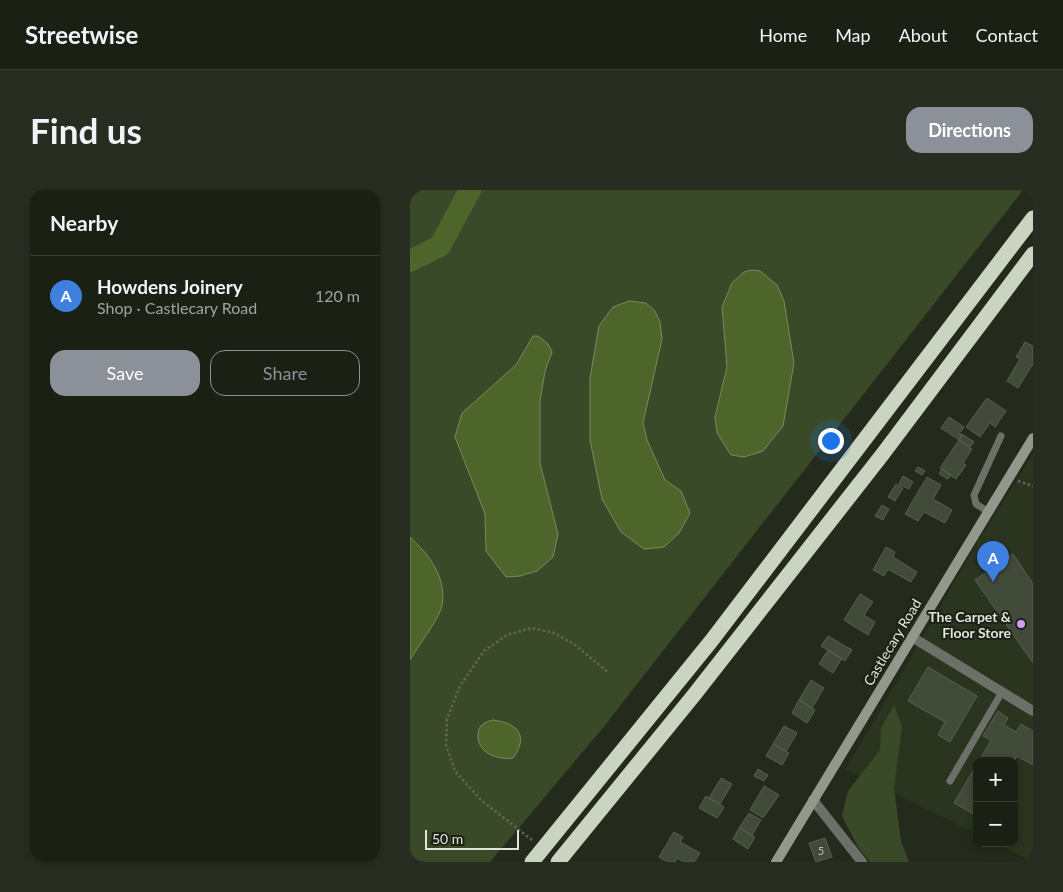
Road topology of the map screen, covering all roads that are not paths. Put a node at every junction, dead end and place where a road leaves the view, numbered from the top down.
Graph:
1 (1033, 218) edge
2 (1033, 254) edge
3 (1001, 436) dead end
4 (1033, 438) edge
5 (987, 511) junction
6 (912, 636) junction
7 (1002, 692) junction
8 (1033, 711) edge
9 (950, 781) dead end
10 (813, 800) junction
11 (532, 862) edge
12 (558, 862) edge
13 (776, 862) edge
14 (862, 862) edge

1 - 11 highway
2 - 12 highway
3 - 5 lane
4 - 5 main road, Castlecary Road
5 - 6 main road, Castlecary Road
6 - 7 street
6 - 10 main road, Castlecary Road
7 - 8 street
7 - 9 lane
10 - 13 main road, Castlecary Road
10 - 14 street

